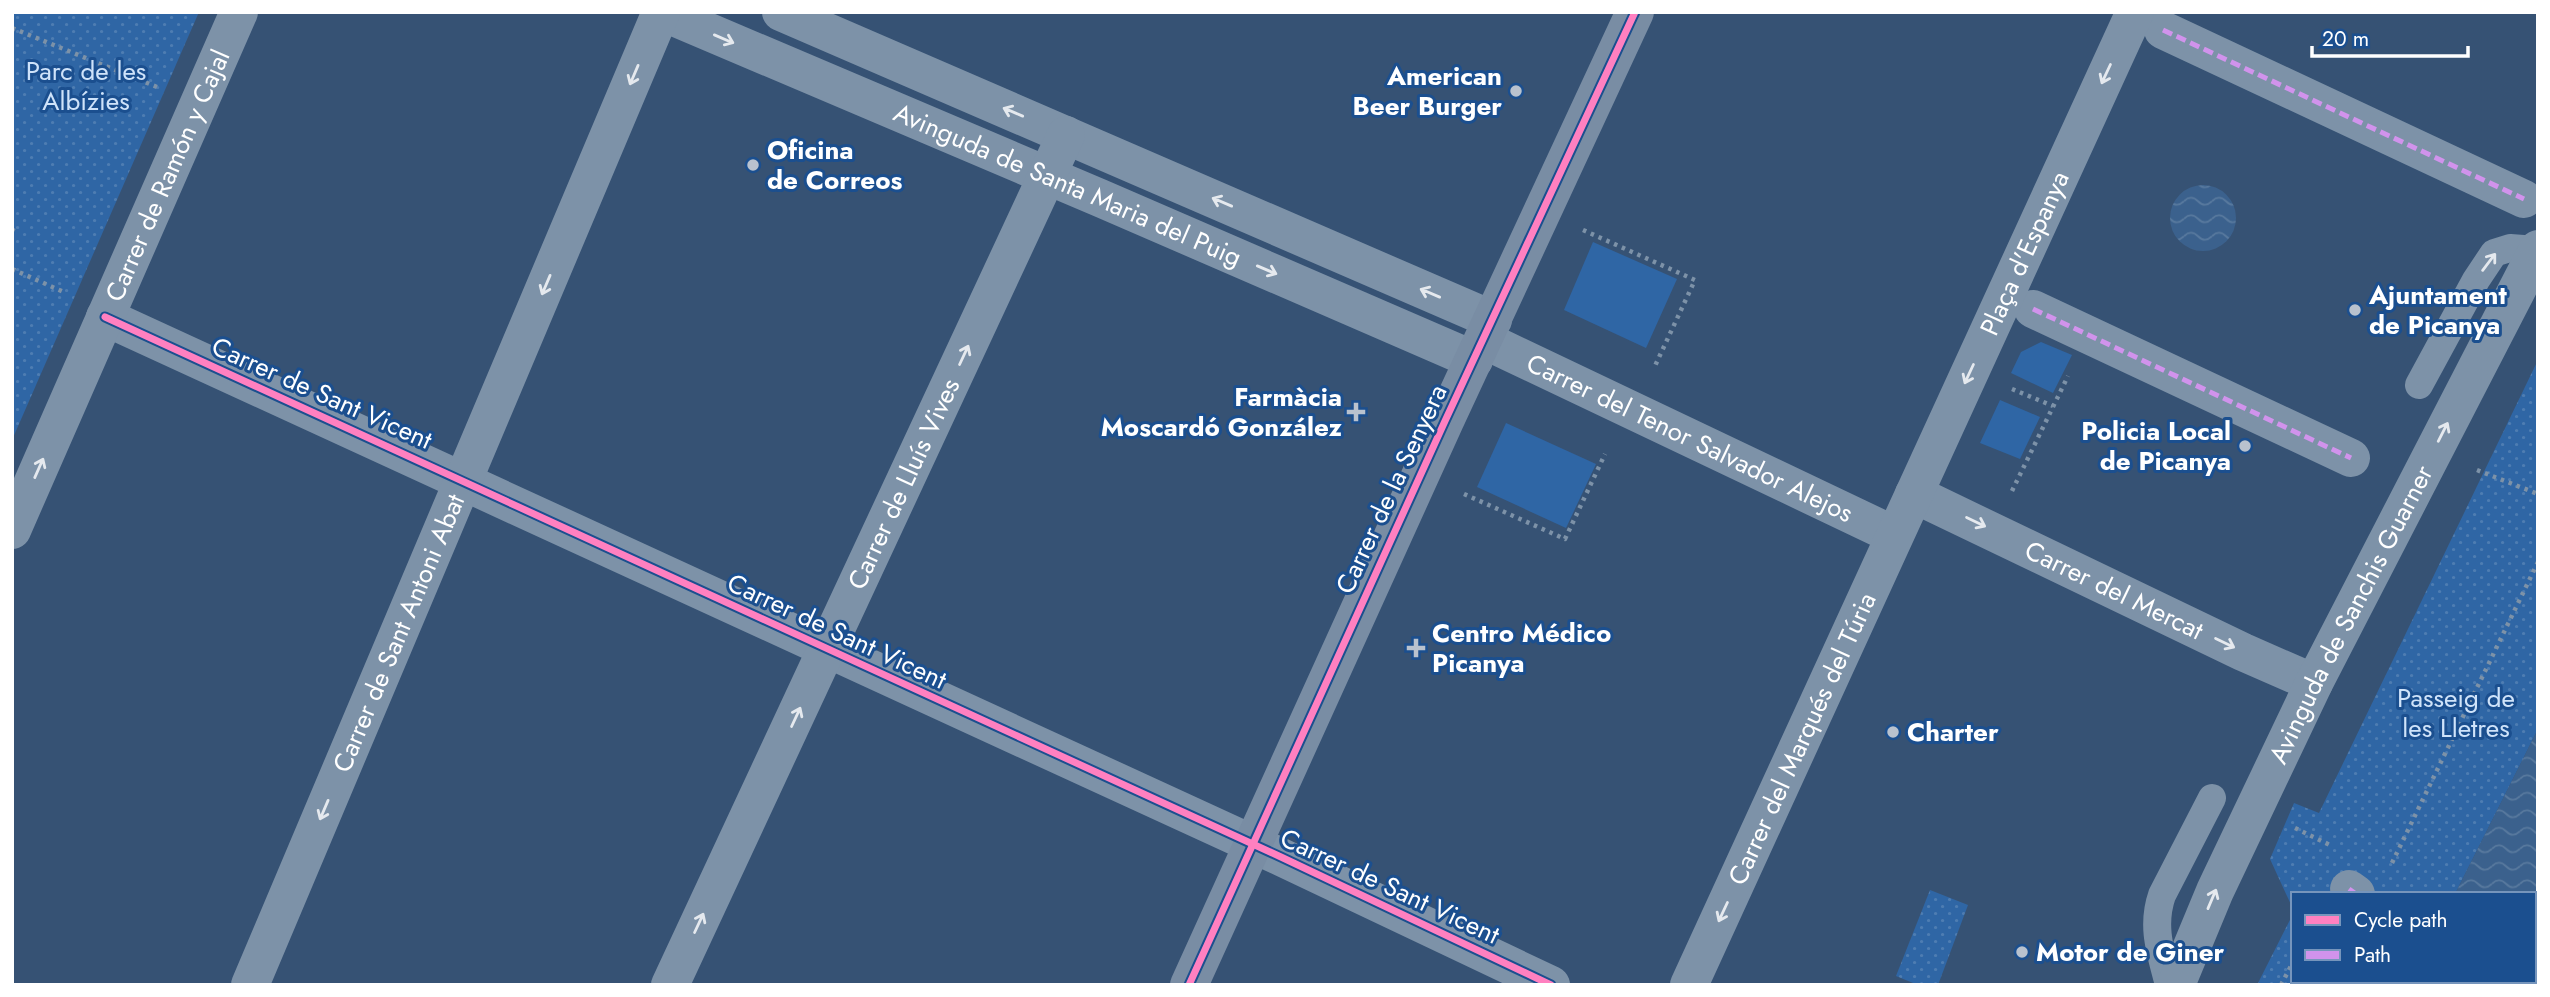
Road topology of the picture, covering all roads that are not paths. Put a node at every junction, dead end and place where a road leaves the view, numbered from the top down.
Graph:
1 (239, 12) edge
2 (661, 12) edge
3 (781, 12) edge
4 (1635, 12) edge
5 (2149, 21) edge
6 (1066, 135) junction
7 (1047, 175) junction
8 (2524, 199) dead end
9 (2537, 250) edge
10 (90, 307) junction
11 (2034, 309) dead end
12 (1484, 340) junction
13 (2419, 385) dead end
14 (2351, 458) dead end
15 (464, 481) junction
16 (1914, 494) junction
17 (12, 530) edge
18 (1894, 535) junction
19 (827, 650) junction
20 (2314, 683) junction
21 (2212, 798) dead end
22 (1254, 845) junction
23 (250, 985) edge
24 (670, 985) edge
25 (1189, 985) edge
26 (1550, 985) edge
27 (1689, 985) edge
28 (2169, 985) edge
29 (2176, 985) edge

1 - 10 street, Carrer de Ramón y Cajal
2 -> 7 street, Avinguda de Santa Maria del Puig
2 -> 15 street, Carrer de Sant Antoni Abat
6 -> 3 street, Avinguda de Santa Maria del Puig
4 - 12 street, Carrer de la Senyera
5 - 8 street, Plaça d'Espanya
5 -> 16 street, Plaça d'Espanya
6 - 7 street, Carrer de Lluís Vives
12 -> 6 street, Avinguda de Santa Maria del Puig
7 -> 12 street, Avinguda de Santa Maria del Puig
19 -> 7 street, Carrer de Lluís Vives
13 -> 9 lane
20 -> 9 street, Avinguda de Sanchis Guarner
10 - 15 street, Carrer de Sant Vicent
17 -> 10 street, Carrer de Ramón y Cajal
11 - 14 street, Plaça d'Espanya
12 - 18 street, Carrer del Tenor Salvador Alejos
12 - 22 street, Carrer de la Senyera
15 - 19 street, Carrer de Sant Vicent
15 -> 23 street, Carrer de Sant Antoni Abat
16 - 18 street, Carrer del Marqués del Túria
16 -> 20 street, Carrer del Mercat
18 -> 27 street, Carrer del Marqués del Túria
19 - 22 street, Carrer de Sant Vicent
24 -> 19 street, Carrer de Lluís Vives
29 -> 20 street, Avinguda de Sanchis Guarner
21 - 28 lane
22 - 25 street, Carrer de la Senyera
22 - 26 street, Carrer de Sant Vicent

